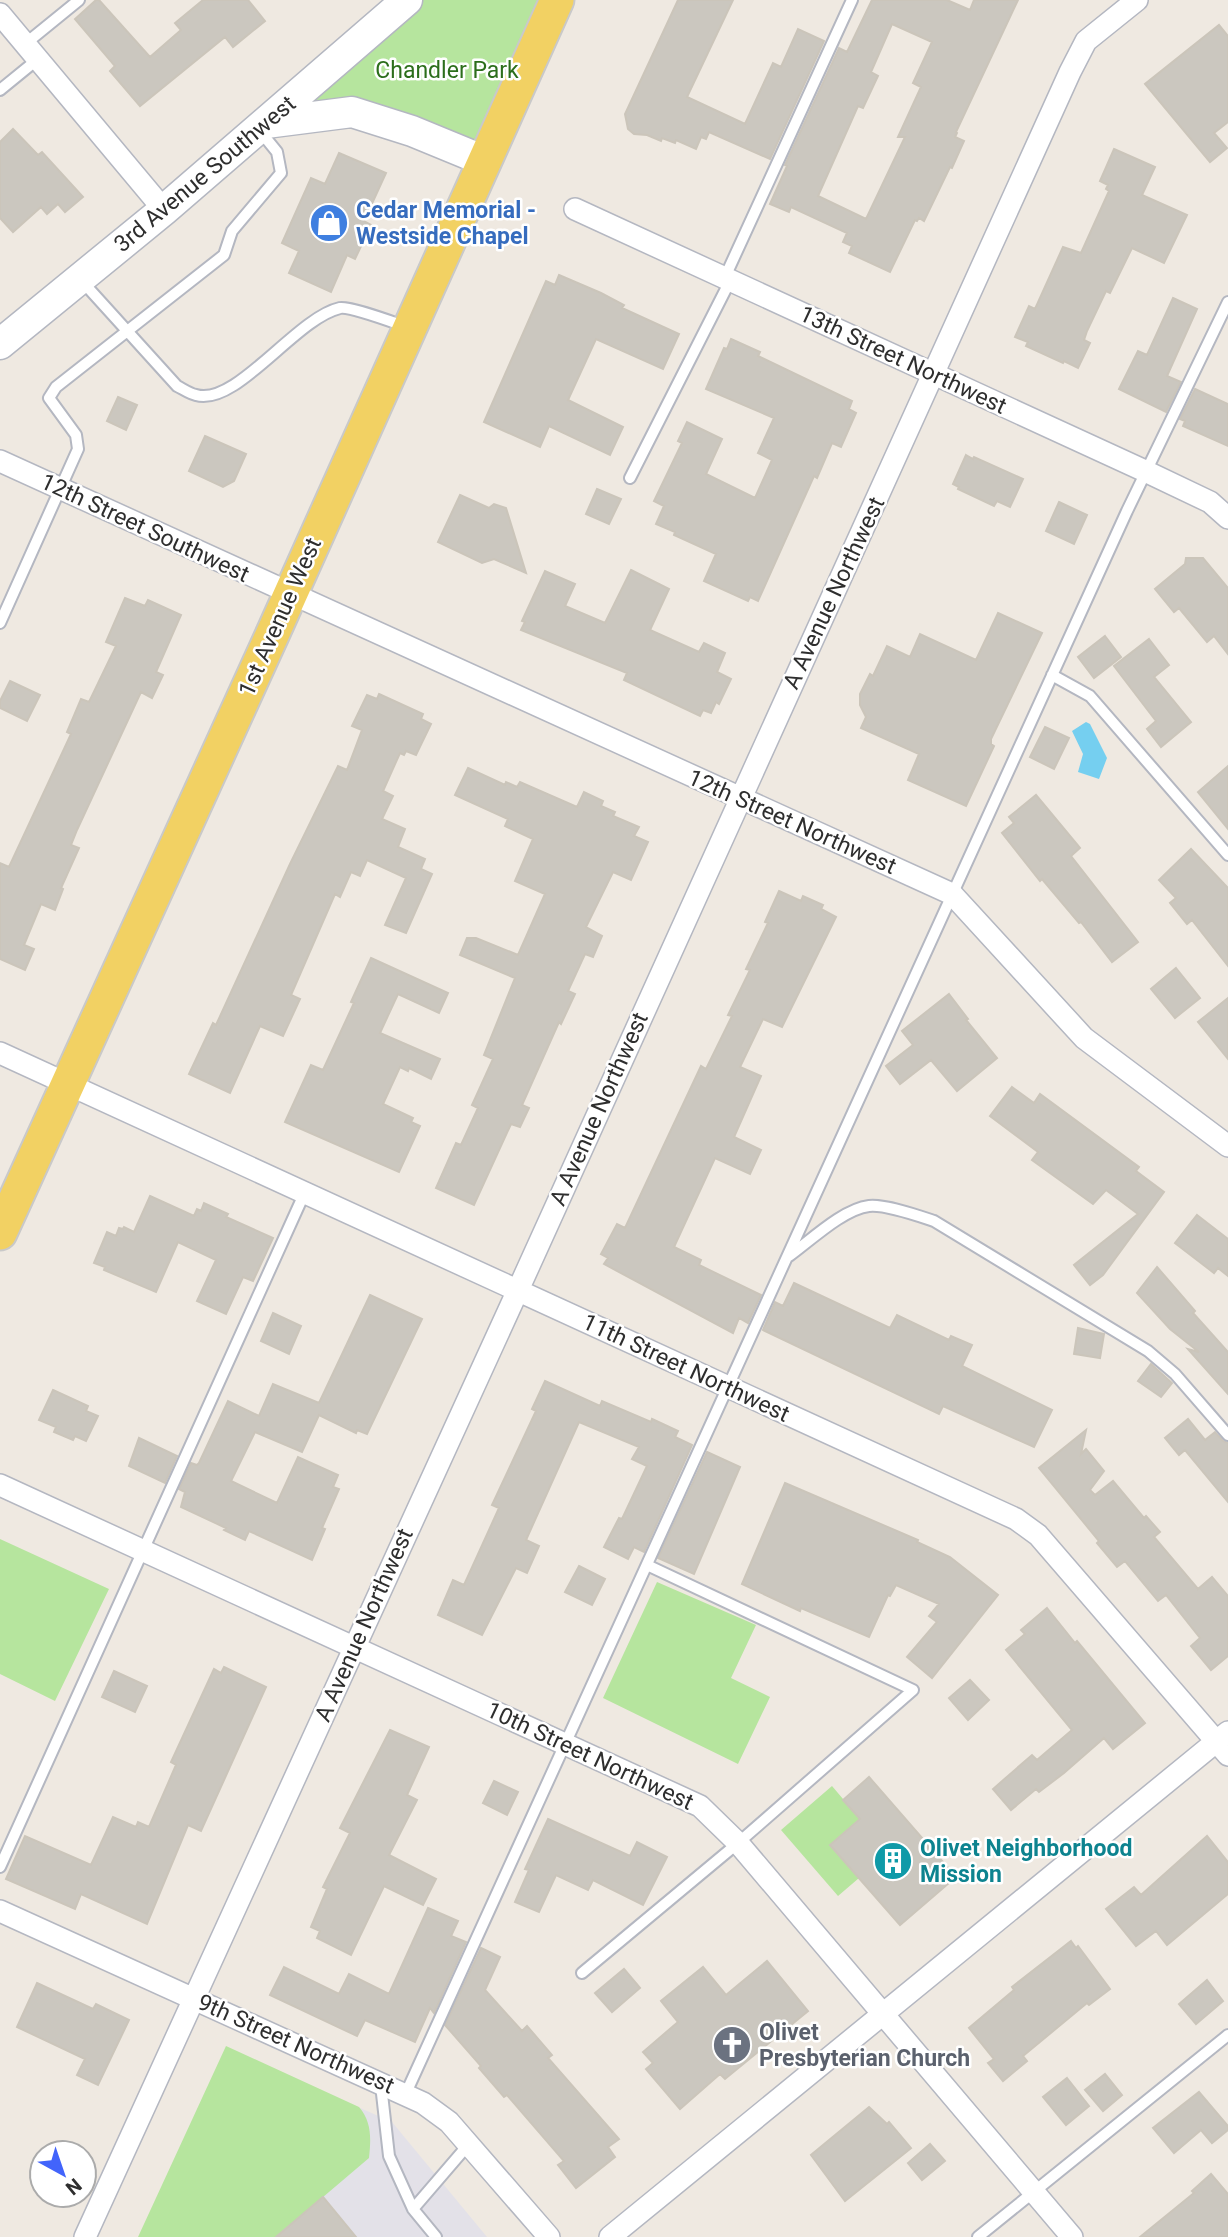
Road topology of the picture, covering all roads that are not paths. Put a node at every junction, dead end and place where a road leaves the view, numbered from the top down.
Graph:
1 (79, 0) edge
2 (407, 0) edge
3 (557, 0) edge
4 (852, 0) edge
5 (1138, 0) edge
6 (1, 16) edge
7 (32, 52) junction
8 (0, 90) edge
9 (262, 126) junction
10 (485, 161) junction
11 (575, 209) dead end
12 (164, 210) junction
13 (728, 278) junction
14 (80, 279) junction
15 (1228, 302) edge
16 (410, 328) junction
17 (126, 331) junction
18 (0, 344) edge
19 (934, 375) junction
20 (0, 461) edge
21 (1145, 471) junction
22 (630, 478) dead end
23 (61, 489) junction
24 (1228, 518) edge
25 (291, 594) junction
26 (0, 623) edge
27 (1052, 675) junction
28 (740, 799) junction
29 (1228, 855) edge
30 (953, 894) junction
31 (0, 1053) edge
32 (67, 1084) junction
33 (1228, 1146) edge
34 (305, 1192) junction
35 (0, 1233) edge
36 (786, 1258) junction
37 (518, 1290) junction
38 (728, 1387) junction
39 (1228, 1435) edge
40 (0, 1485) edge
41 (142, 1550) junction
42 (647, 1564) junction
43 (354, 1648) junction
44 (565, 1743) junction
45 (1224, 1743) edge
46 (738, 1843) junction
47 (0, 1867) edge
48 (0, 1912) edge
49 (582, 1973) dead end
50 (195, 1998) junction
51 (883, 2015) junction
52 (1228, 2035) edge
53 (381, 2082) junction
54 (406, 2093) junction
55 (468, 2144) junction
56 (1034, 2192) junction
57 (413, 2209) junction
58 (85, 2237) edge
59 (436, 2237) edge
60 (549, 2237) edge
61 (610, 2237) edge
62 (978, 2237) edge
63 (1072, 2237) edge

1 - 7 lane
2 - 9 main road, 3rd Avenue Southwest
3 - 10 main road, 1st Avenue West
4 - 13 lane
5 - 19 street, A Avenue Northwest
6 - 7 street
7 - 8 lane
7 - 12 street
9 - 10 main road
9 - 12 main road, 3rd Avenue Southwest
9 - 17 lane
10 - 16 main road, 1st Avenue West
11 - 13 street, 13th Street Northwest
12 - 14 main road, 3rd Avenue Southwest
13 - 19 street, 13th Street Northwest
13 - 22 lane
14 - 17 lane
14 - 18 main road, 3rd Avenue Southwest
15 - 21 lane
16 - 17 lane
16 - 25 main road, 1st Avenue West
17 - 23 lane
19 - 21 street, 13th Street Northwest
19 - 28 street, A Avenue Northwest
20 - 23 street, 12th Street Southwest
21 - 24 street, 13th Street Northwest
21 - 27 lane
23 - 25 street, 12th Street Southwest
23 - 26 lane
25 - 28 street, 12th Street Northwest
25 - 32 main road, 1st Avenue West
27 - 29 lane
27 - 30 lane
28 - 30 street, 12th Street Northwest
28 - 37 street, A Avenue Northwest
30 - 33 street, 12th Street Northwest
30 - 36 lane
31 - 32 street, 11th Street Northwest
32 - 34 street, 11th Street Northwest
32 - 35 main road, 1st Avenue West
34 - 37 street, 11th Street Northwest
34 - 41 lane
36 - 38 lane
36 - 39 lane
37 - 38 street, 11th Street Northwest
37 - 43 street, A Avenue Northwest
38 - 42 lane
38 - 45 street, 11th Street Northwest
40 - 41 street, 10th Street Northwest
41 - 43 street, 10th Street Northwest
41 - 47 lane
42 - 44 lane
42 - 46 lane
43 - 44 street, 10th Street Northwest
43 - 50 street, A Avenue Northwest
44 - 46 street, 10th Street Northwest
44 - 54 lane
45 - 51 street
46 - 49 lane
46 - 51 street, 10th Street Northwest
48 - 50 street, 9th Street Northwest
50 - 53 street, 9th Street Northwest
50 - 58 street, A Avenue Northwest
51 - 56 street, 10th Street Northwest
51 - 61 street
52 - 56 lane
53 - 54 street, 9th Street Northwest
53 - 57 lane
54 - 55 street, 9th Street Northwest
55 - 57 lane
55 - 60 street, 9th Street Northwest
56 - 62 lane
56 - 63 street, 10th Street Northwest
57 - 59 lane

